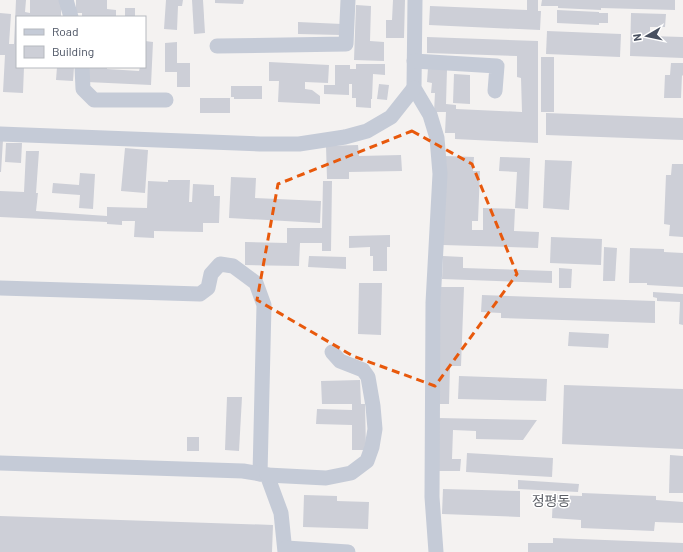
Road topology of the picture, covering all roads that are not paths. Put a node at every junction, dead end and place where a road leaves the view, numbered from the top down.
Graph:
1 (66, 0) edge
2 (348, 0) edge
3 (415, 0) edge
4 (71, 16) edge
5 (217, 46) dead end
6 (414, 61) junction
7 (82, 68) edge
8 (414, 88) junction
9 (495, 91) dead end
10 (166, 100) dead end
11 (0, 134) edge
12 (0, 288) edge
13 (332, 352) dead end
14 (0, 463) edge
15 (263, 475) junction
16 (286, 550) edge
17 (348, 552) edge
18 (436, 552) edge

1 - 4 street
2 - 5 street
3 - 6 street
6 - 8 street
6 - 9 street
7 - 10 street
8 - 11 street
8 - 18 street
12 - 15 street
13 - 15 street
14 - 15 street
15 - 16 street
16 - 17 street

